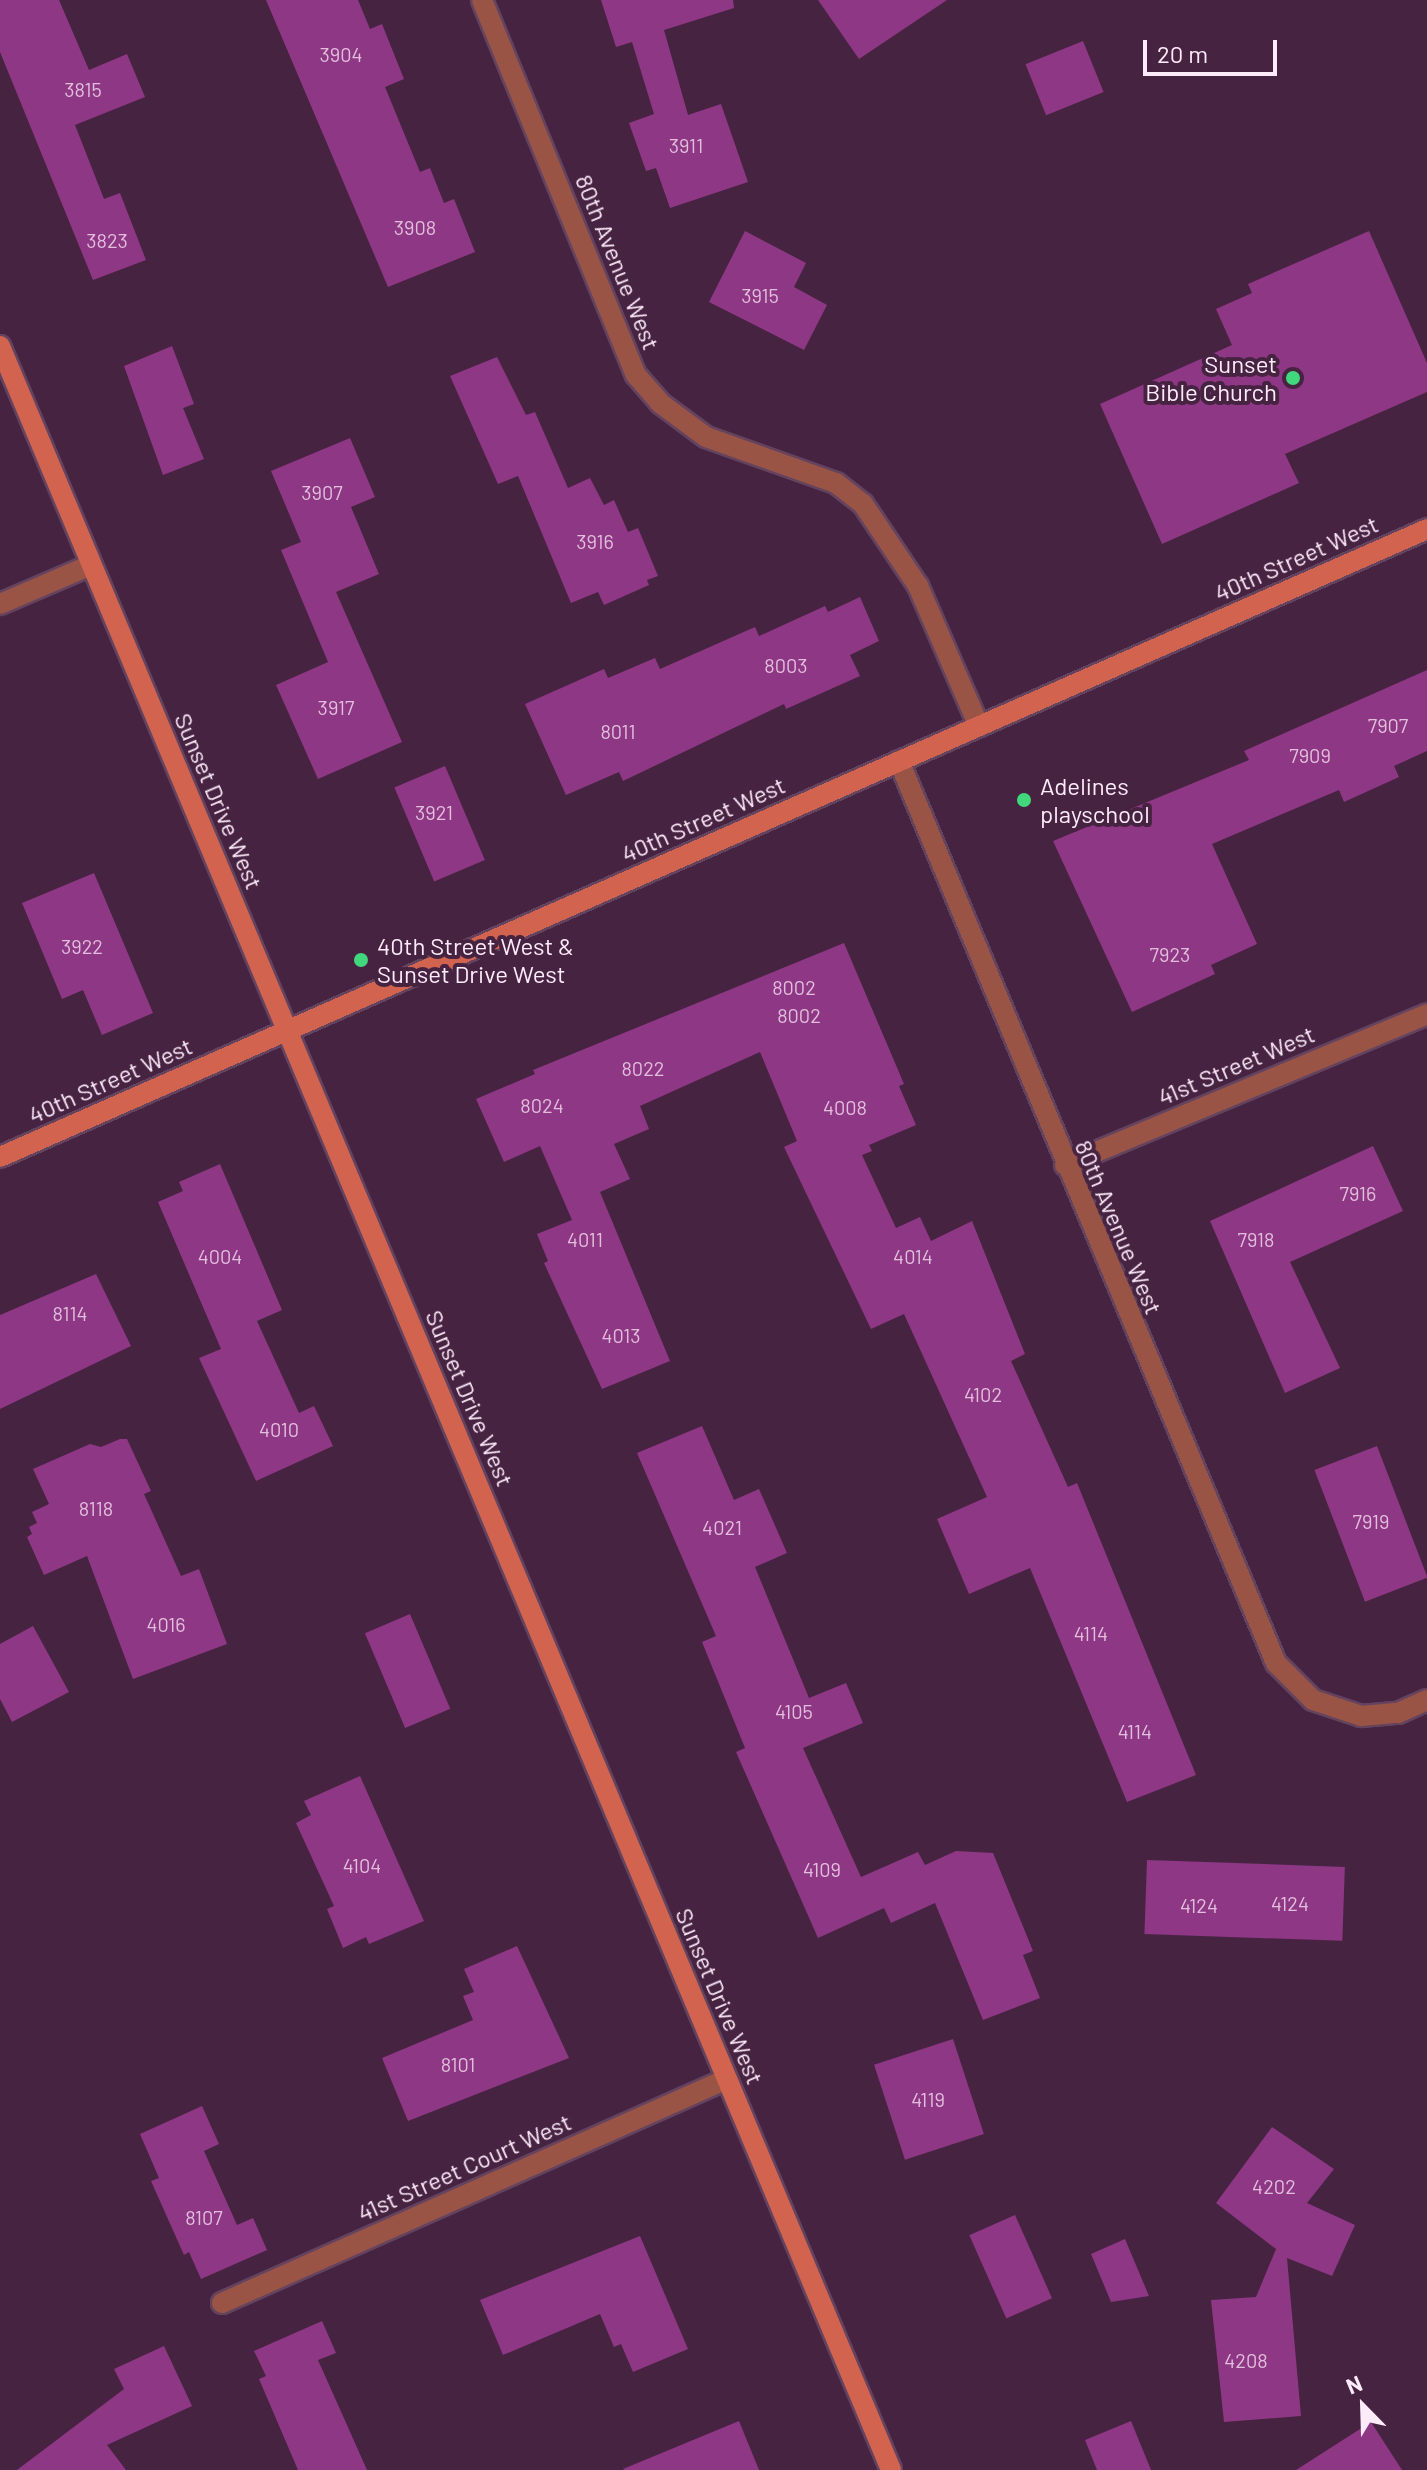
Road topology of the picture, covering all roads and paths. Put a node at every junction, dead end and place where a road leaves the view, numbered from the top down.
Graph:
1 (482, 0) edge
2 (0, 346) edge
3 (1427, 529) edge
4 (91, 565) junction
5 (0, 604) edge
6 (979, 726) junction
7 (899, 761) junction
8 (1427, 1014) edge
9 (287, 1031) junction
10 (0, 1157) edge
11 (1065, 1165) junction
12 (1427, 1700) edge
13 (727, 2079) junction
14 (222, 2303) dead end
15 (891, 2470) edge

1 - 6 street, 80th Avenue West
2 - 4 street, Sunset Drive West
3 - 6 street, 40th Street West
4 - 5 street
4 - 9 street, Sunset Drive West
6 - 7 street, 40th Street West
7 - 9 street, 40th Street West
7 - 11 street, 80th Avenue West
8 - 11 street, 41st Street West
9 - 10 street, 40th Street West
9 - 13 street, Sunset Drive West
11 - 12 street, 80th Avenue West
13 - 14 street, 41st Street Court West
13 - 15 street, Sunset Drive West

